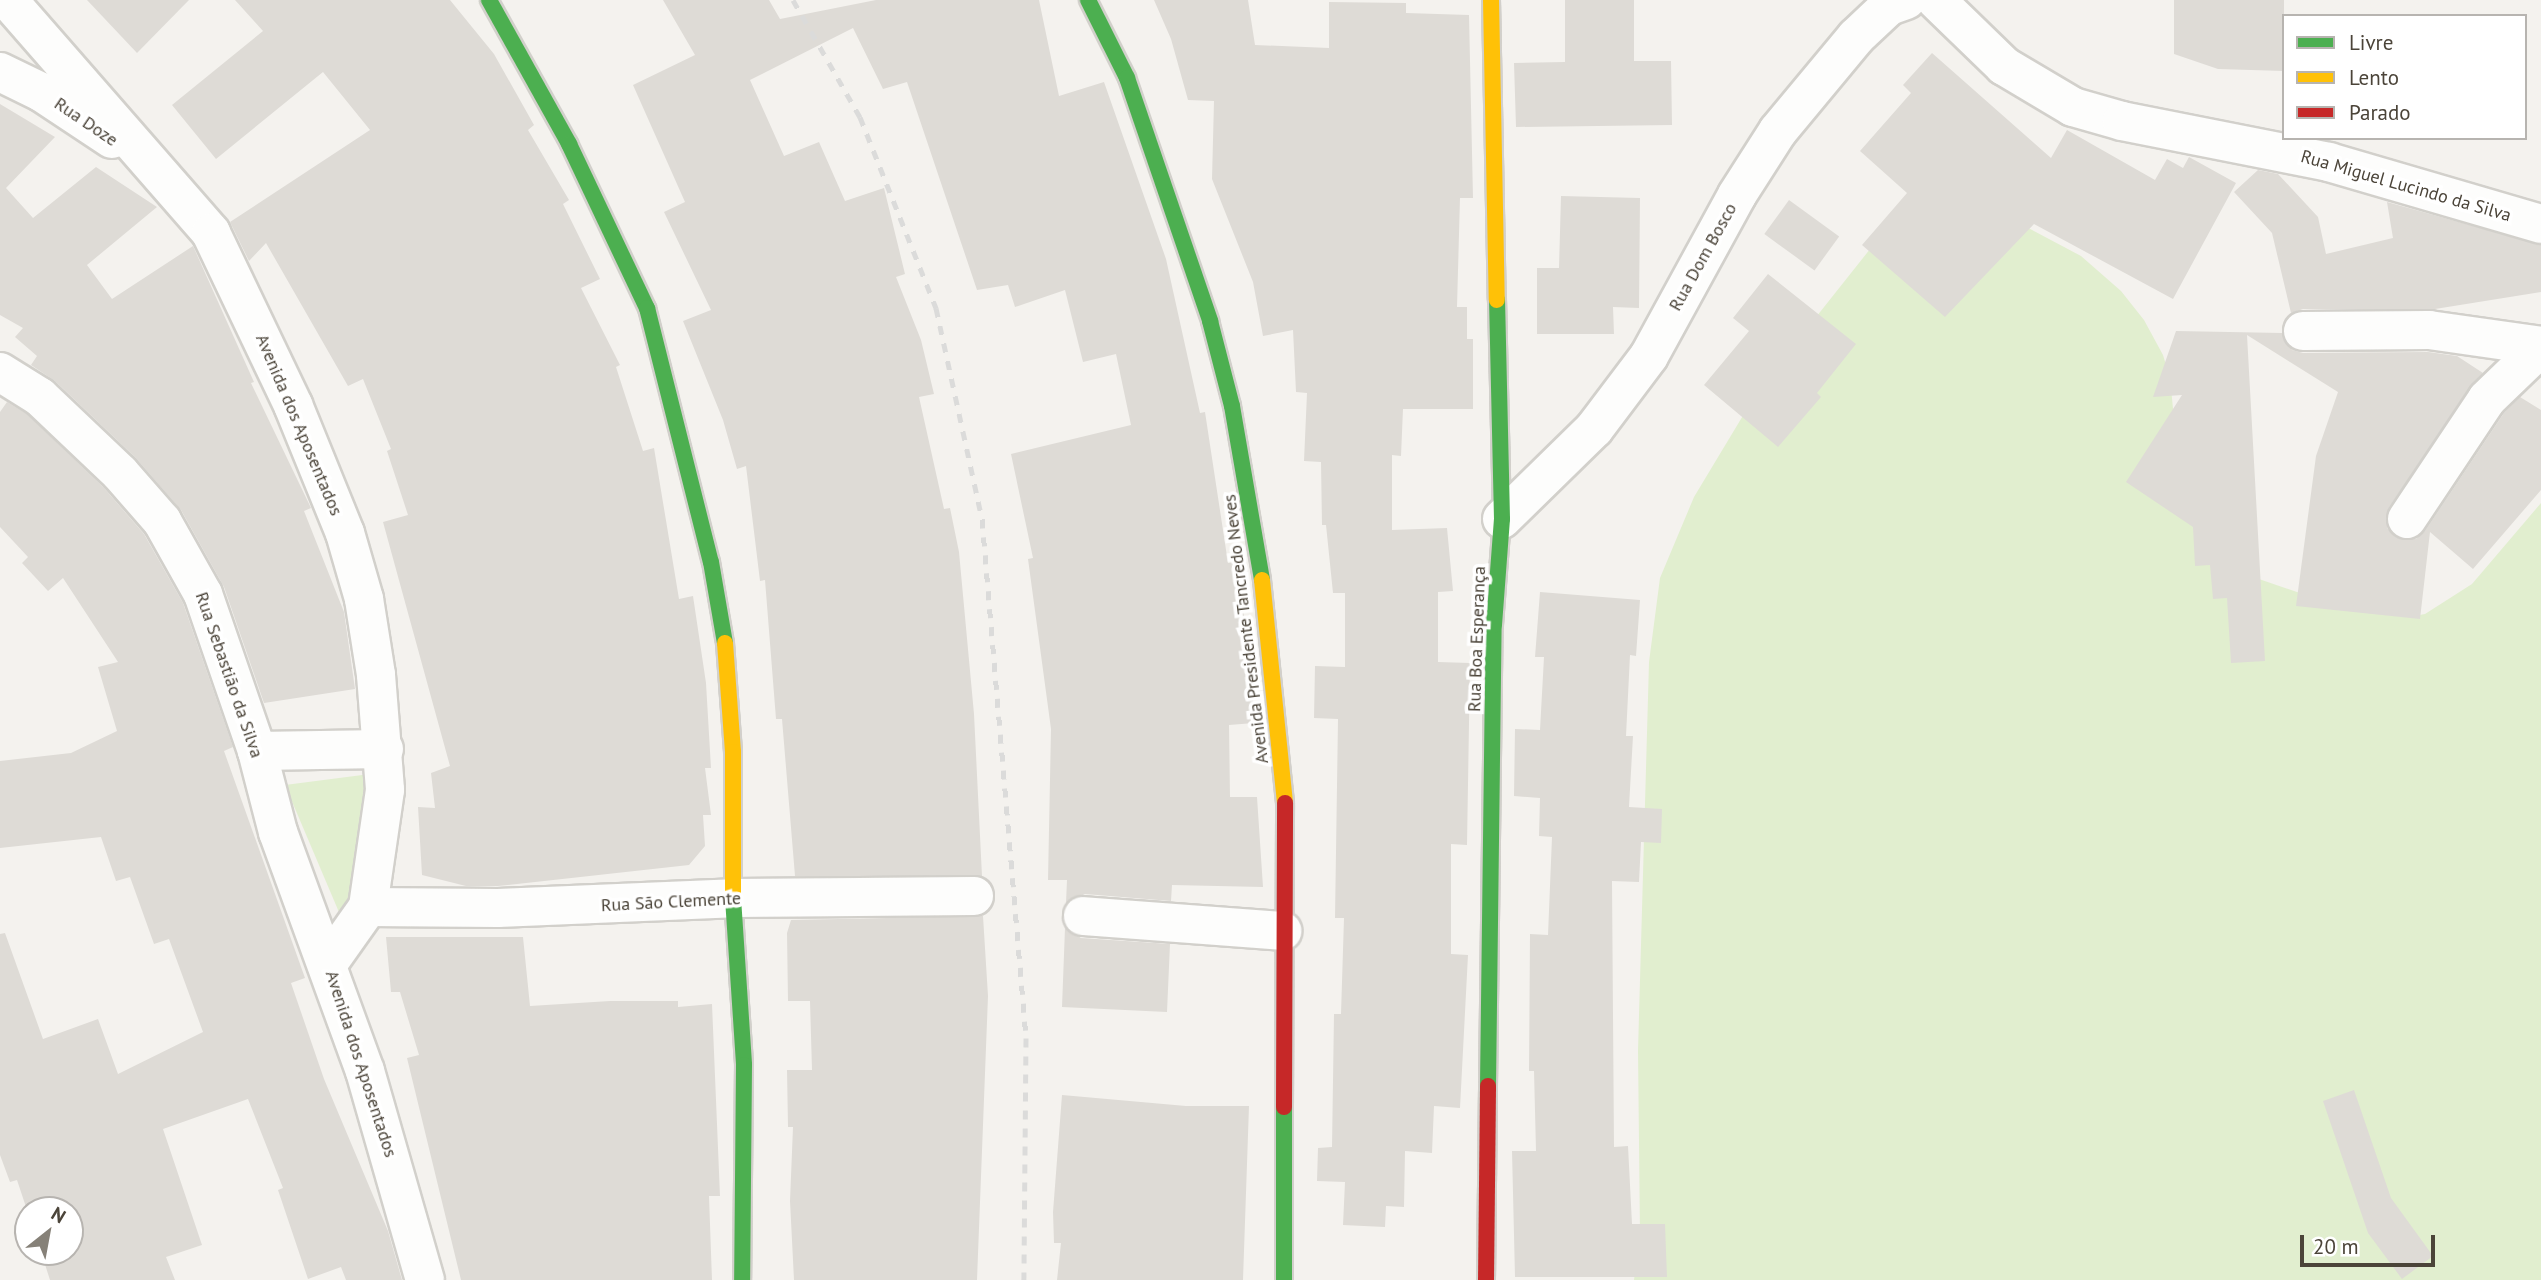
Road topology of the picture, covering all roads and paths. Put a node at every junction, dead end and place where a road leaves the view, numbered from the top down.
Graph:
1 (8, 0) edge
2 (489, 0) edge
3 (1088, 0) edge
4 (1491, 0) edge
5 (1906, 0) edge
6 (1936, 0) edge
7 (0, 72) edge
8 (167, 180) junction
9 (2541, 224) edge
10 (2303, 331) dead end
11 (2541, 347) edge
12 (0, 372) edge
13 (1502, 519) junction
14 (2407, 519) dead end
15 (384, 750) junction
16 (257, 751) junction
17 (974, 896) dead end
18 (733, 898) junction
19 (368, 907) junction
20 (1083, 916) dead end
21 (1282, 932) junction
22 (327, 965) junction
23 (425, 1280) edge
24 (742, 1280) edge
25 (1284, 1280) edge
26 (1486, 1280) edge

1 - 8 street, Avenida dos Aposentados
2 - 18 street
3 - 21 street, Avenida Presidente Tancredo Neves
4 - 13 street, Rua Boa Esperança
5 - 13 street, Rua Dom Bosco
6 - 9 street, Rua Miguel Lucindo da Silva
7 - 8 street, Rua Doze
8 - 15 street, Avenida dos Aposentados
10 - 11 street
11 - 14 street
12 - 16 street, Rua Sebastião da Silva
13 - 26 street, Rua Boa Esperança
15 - 16 street
15 - 19 street, Avenida dos Aposentados
16 - 22 street, Rua Sebastião da Silva
17 - 18 street, Rua São Clemente
18 - 19 street, Rua São Clemente
18 - 24 street
19 - 22 street, Avenida dos Aposentados
20 - 21 street
21 - 25 street, Avenida Presidente Tancredo Neves
22 - 23 street, Avenida dos Aposentados

